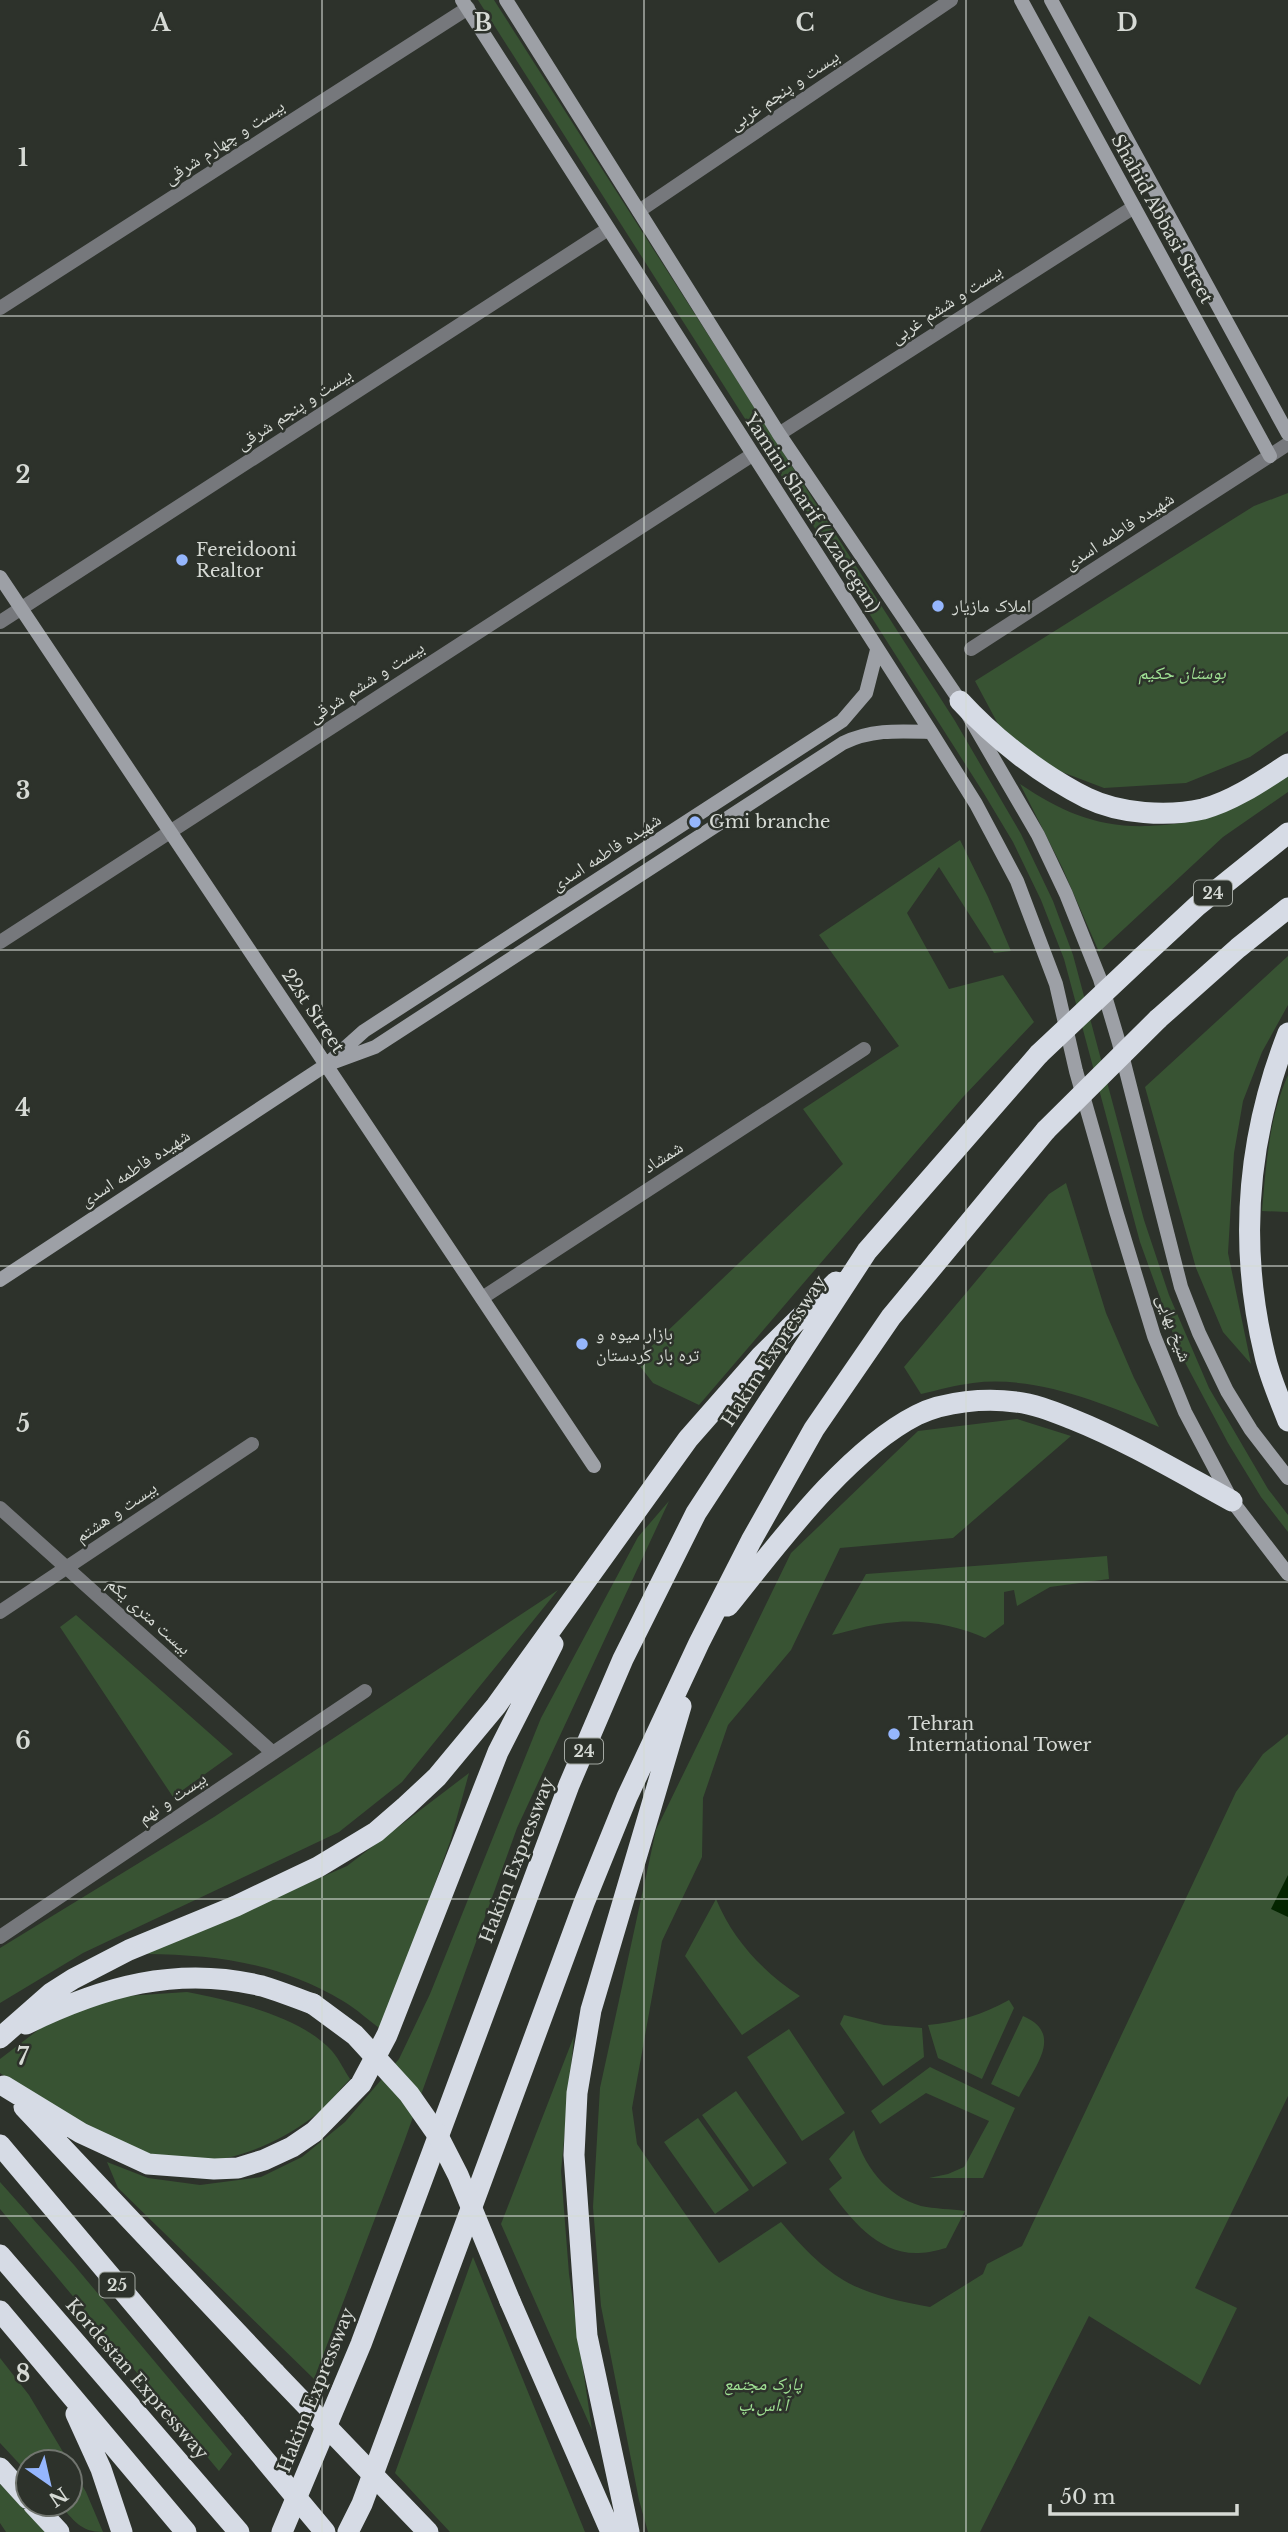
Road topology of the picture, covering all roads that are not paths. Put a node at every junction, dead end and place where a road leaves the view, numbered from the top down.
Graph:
1 (506, 0) edge
2 (951, 0) edge
3 (1021, 0) edge
4 (1051, 0) edge
5 (465, 4) edge
6 (1123, 131) junction
7 (1100, 144) junction
8 (1134, 207) junction
9 (639, 211) junction
10 (608, 229) junction
11 (0, 308) edge
12 (779, 434) junction
13 (1288, 435) edge
14 (1288, 444) edge
15 (752, 455) junction
16 (1270, 456) junction
17 (0, 577) edge
18 (21, 608) junction
19 (0, 622) edge
20 (971, 649) dead end
21 (877, 650) junction
22 (960, 702) junction
23 (842, 721) junction
24 (931, 732) junction
25 (852, 738) junction
26 (1288, 764) edge
27 (170, 832) junction
28 (1288, 833) edge
29 (1288, 908) edge
30 (0, 942) edge
31 (1288, 1032) edge
32 (1119, 1043) joint
33 (864, 1049) dead end
34 (326, 1065) junction
35 (1076, 1071) joint
36 (867, 1251) junction
37 (0, 1280) edge
38 (482, 1298) junction
39 (1288, 1421) edge
40 (252, 1444) dead end
41 (594, 1466) dead end
42 (1288, 1478) edge
43 (1232, 1501) junction
44 (0, 1508) edge
45 (67, 1568) junction
46 (1288, 1574) edge
47 (581, 1589) junction
48 (0, 1612) edge
49 (699, 1643) junction
50 (365, 1691) dead end
51 (273, 1753) junction
52 (0, 1937) edge
53 (1, 2037) edge
54 (2, 2084) edge
55 (0, 2146) edge
56 (0, 2255) edge
57 (0, 2311) edge
58 (65, 2390) junction
59 (0, 2468) edge
60 (14, 2484) edge
61 (122, 2532) edge
62 (186, 2532) edge
63 (239, 2532) edge
64 (282, 2532) edge
65 (325, 2532) edge
66 (348, 2532) edge
67 (428, 2532) edge
68 (611, 2532) edge
69 (629, 2532) edge

1 - 9 street, Yamini Sharif (Azadegan)
2 - 9 street, بیست و پنجم غربی
3 - 7 street, Shahid Abbasi Street
4 - 6 street, Shahid Abbasi Street
5 - 10 street, Yamini Sharif (Azadegan)
5 - 11 street, بیست و چهارم شرقی
6 - 7 street
6 - 13 street, Shahid Abbasi Street
7 - 8 street, Shahid Abbasi Street
8 - 12 street, بیست و ششم غربی
8 - 16 street, Shahid Abbasi Street
9 - 12 street, Yamini Sharif (Azadegan)
10 - 15 street, Yamini Sharif (Azadegan)
10 - 18 street, بیست و پنجم شرقی
12 - 22 street, Yamini Sharif (Azadegan)
14 - 16 street, شهیده فاطمه اسدی
15 - 21 street, Yamini Sharif (Azadegan)
15 - 27 street, بیست و ششم شرقی
16 - 20 street, شهیده فاطمه اسدی
17 - 18 street, 22st Street
18 - 19 street, بیست و پنجم شرقی
18 - 27 street, 22st Street
21 - 23 street, شهیده فاطمه اسدی
21 - 24 street, Yamini Sharif (Azadegan)
22 - 26 highway
22 - 32 street, Yamini Sharif (Azadegan)
23 - 25 street
23 - 34 street, شهیده فاطمه اسدی
24 - 25 street, شهیده فاطمه اسدی
24 - 35 street, Yamini Sharif (Azadegan)
25 - 34 street, شهیده فاطمه اسدی
27 - 30 street, بیست و ششم شرقی
27 - 34 street, 22st Street
28 - 36 highway, Hakim Expressway / 24, bridge
29 - 49 highway, bridge
31 - 39 highway
32 - 42 street, شیخ بهایی
33 - 38 street, شمشاد
34 - 37 street, شهیده فاطمه اسدی
34 - 38 street, 22st Street
35 - 43 street, شیخ بهایی
36 - 47 highway
36 - 64 highway, Hakim Expressway / 24
38 - 41 street, 22st Street
40 - 45 street, بیست و هشتم
43 - 46 street, شیخ بهایی
43 - 49 highway
44 - 45 street, بیست متری یکم
45 - 48 street, بیست و هشتم
45 - 51 street, بیست متری یکم
47 - 53 highway
47 - 54 highway
49 - 66 highway
49 - 69 highway
50 - 51 street, بیست و نهم
51 - 52 street, بیست و نهم
53 - 68 highway, bridge
54 - 67 highway, bridge
55 - 65 highway, 25, bridge
56 - 63 highway, Kordestan Expressway
57 - 58 highway
58 - 61 highway
58 - 62 highway
59 - 60 highway

